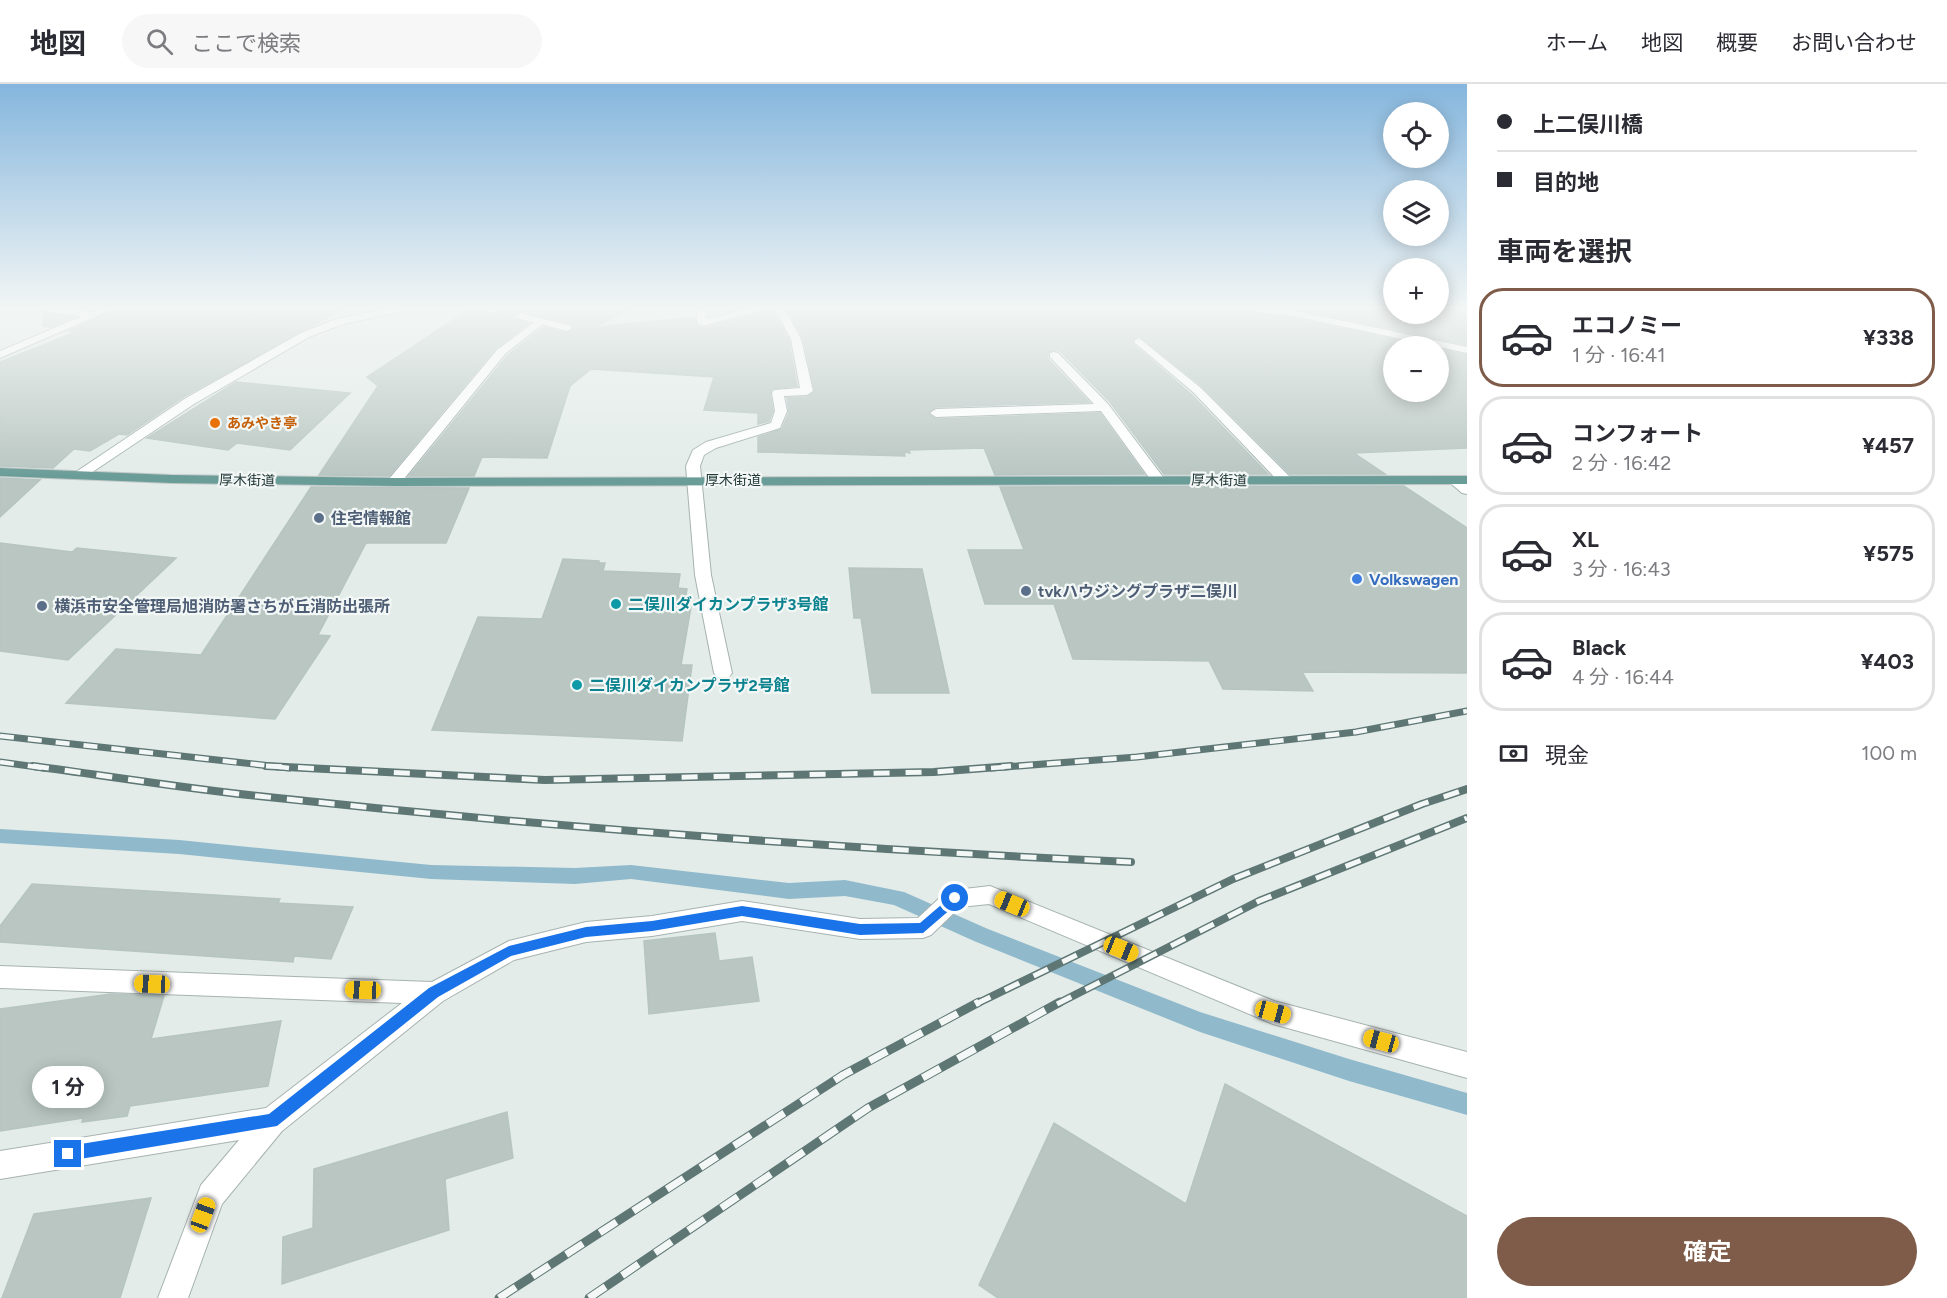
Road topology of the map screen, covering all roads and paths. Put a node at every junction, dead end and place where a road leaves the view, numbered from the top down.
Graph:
1 (257, 363) edge
2 (492, 363) edge
3 (802, 363) edge
4 (1061, 363) edge
5 (1165, 363) edge
6 (1104, 407) junction
7 (936, 413) dead end
8 (0, 472) edge
9 (77, 476) junction
10 (695, 480) junction
11 (1158, 480) junction
12 (1461, 480) edge
13 (1286, 481) junction
14 (394, 482) junction
15 (1467, 490) edge
16 (723, 673) dead end
17 (0, 977) edge
18 (434, 993) junction
19 (1467, 1065) edge
20 (272, 1121) junction
21 (0, 1165) edge
22 (173, 1298) edge

1 - 9 street
2 - 14 street
3 - 10 street
4 - 6 street
5 - 13 street
6 - 7 street
6 - 11 street
8 - 9 main road, 厚木街道
9 - 14 main road, 厚木街道
10 - 11 main road, 厚木街道
10 - 14 main road, 厚木街道
10 - 16 street
11 - 13 main road, 厚木街道
12 - 13 main road, 厚木街道
12 - 15 street
17 - 18 street
18 - 19 street
18 - 20 street
20 - 21 street
20 - 22 street

